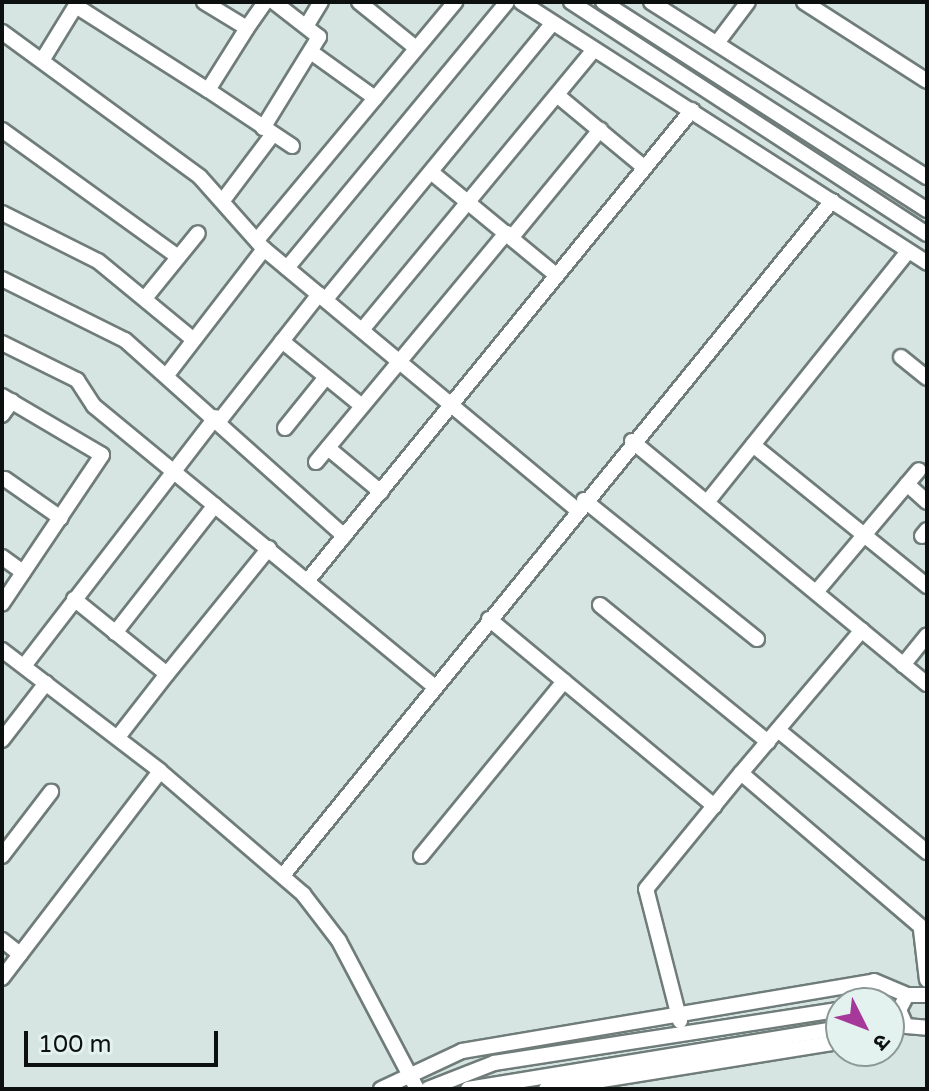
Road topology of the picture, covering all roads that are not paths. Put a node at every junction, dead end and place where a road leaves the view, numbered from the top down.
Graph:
1 (204, 2) edge
2 (265, 2) edge
3 (274, 2) edge
4 (321, 2) edge
5 (359, 2) edge
6 (455, 2) edge
7 (507, 2) edge
8 (521, 2) edge
9 (651, 2) edge
10 (748, 2) edge
11 (804, 2) edge
12 (604, 3) edge
13 (77, 4) edge
14 (574, 4) edge
15 (595, 17) junction
16 (307, 25) junction
17 (556, 27) junction
18 (247, 28) junction
19 (2, 32) edge
20 (717, 43) junction
21 (416, 48) junction
22 (311, 52) junction
23 (592, 52) junction
24 (43, 59) junction
25 (927, 81) edge
26 (208, 90) junction
27 (557, 95) junction
28 (375, 98) junction
29 (692, 110) junction
30 (2, 130) edge
31 (600, 130) junction
32 (268, 131) junction
33 (292, 146) dead end
34 (854, 163) junction
35 (645, 168) junction
36 (431, 172) junction
37 (927, 177) edge
38 (844, 180) junction
39 (224, 199) junction
40 (832, 201) junction
41 (469, 203) junction
42 (927, 210) edge
43 (2, 213) edge
44 (198, 233) dead end
45 (927, 234) edge
46 (509, 235) junction
47 (260, 244) junction
48 (908, 251) junction
49 (178, 257) junction
50 (927, 263) edge
51 (287, 268) junction
52 (557, 276) junction
53 (2, 279) edge
54 (322, 296) junction
55 (146, 297) junction
56 (362, 330) junction
57 (194, 340) junction
58 (282, 341) junction
59 (2, 343) edge
60 (901, 357) dead end
61 (399, 362) junction
62 (167, 375) junction
63 (326, 377) junction
64 (927, 378) edge
65 (7, 398) edge
66 (362, 406) junction
67 (452, 406) junction
68 (2, 415) edge
69 (218, 418) junction
70 (285, 428) dead end
71 (632, 441) junction
72 (753, 445) junction
73 (328, 448) junction
74 (316, 462) dead end
75 (171, 468) junction
76 (919, 470) dead end
77 (5, 479) dead end
78 (907, 484) junction
79 (381, 492) junction
80 (708, 501) junction
81 (927, 502) edge
82 (580, 504) junction
83 (215, 505) junction
84 (61, 518) junction
85 (344, 536) junction
86 (864, 536) junction
87 (269, 548) junction
88 (2, 557) edge
89 (23, 572) junction
90 (308, 580) junction
91 (927, 586) edge
92 (817, 591) junction
93 (74, 599) junction
94 (2, 604) edge
95 (600, 605) dead end
96 (489, 619) junction
97 (862, 630) junction
98 (115, 633) junction
99 (927, 635) edge
100 (757, 639) dead end
101 (2, 650) edge
102 (903, 665) junction
103 (24, 666) junction
104 (167, 674) junction
105 (564, 681) junction
106 (46, 683) junction
107 (927, 684) edge
108 (434, 686) junction
109 (778, 730) junction
110 (118, 737) junction
111 (2, 740) edge
112 (768, 742) junction
113 (160, 771) junction
114 (741, 773) junction
115 (51, 792) dead end
116 (714, 806) junction
117 (927, 852) edge
118 (2, 856) edge
119 (421, 856) dead end
120 (284, 874) junction
121 (924, 931) edge
122 (2, 940) edge
123 (20, 954) junction
124 (2, 978) edge
125 (914, 994) edge
126 (825, 1011) edge
127 (679, 1013) junction
128 (905, 1024) edge
129 (682, 1029) junction
130 (926, 1030) edge
131 (825, 1031) edge
132 (825, 1045) edge
133 (407, 1072) junction
134 (610, 1084) edge
135 (381, 1089) edge
136 (417, 1089) edge
137 (428, 1089) edge
138 (468, 1089) edge
139 (546, 1089) edge

1 - 18 street
2 - 18 street
3 - 16 street
4 - 16 street
5 - 21 street
6 - 21 street
7 - 51 street
8 - 17 street
9 - 20 street
10 - 20 street
11 - 25 street
12 - 15 street
12 - 34 street
13 - 24 street
13 - 26 street
14 - 15 street
14 - 17 street
15 - 38 street
16 - 22 street
17 - 23 street
17 - 36 street
18 - 26 street
19 - 24 street
20 - 37 street
21 - 28 street
22 - 28 street
22 - 32 street
23 - 27 street
23 - 29 street
24 - 39 street
26 - 32 street
27 - 31 street
27 - 41 street
28 - 47 street
29 - 35 street
29 - 40 street
30 - 49 street
31 - 35 street
31 - 46 street
32 - 33 street
32 - 39 street
34 - 38 street
34 - 42 street
35 - 52 street
36 - 41 street
36 - 54 street
38 - 45 street
39 - 47 street
40 - 48 street
40 - 71 street
41 - 46 street
41 - 56 street
43 - 55 street
44 - 49 street
46 - 52 street
46 - 61 street
47 - 51 street
47 - 57 street
48 - 50 street
48 - 72 street
49 - 55 street
51 - 54 street
52 - 67 street
53 - 62 street
54 - 56 street
54 - 58 street
55 - 57 street
56 - 61 street
57 - 62 street
58 - 63 street
58 - 69 street
59 - 75 street
60 - 64 street
61 - 66 street
61 - 67 street
62 - 69 street
63 - 66 street
63 - 70 street
65 - 68 street
65 - 84 street
66 - 73 street
67 - 79 street
67 - 82 street
69 - 75 street
69 - 85 street
71 - 80 street
71 - 82 street
72 - 80 street
72 - 86 street
73 - 74 street
73 - 79 street
75 - 83 street
75 - 93 street
76 - 78 street
77 - 84 street
78 - 81 street
78 - 86 street
79 - 85 street
80 - 92 street
82 - 96 street
82 - 100 street
83 - 87 street
83 - 98 street
84 - 89 street
85 - 90 street
86 - 91 street
86 - 92 street
87 - 90 street
87 - 104 street
88 - 89 street
89 - 94 street
90 - 108 street
92 - 97 street
93 - 98 street
93 - 103 street
95 - 112 street
96 - 105 street
96 - 108 street
97 - 102 street
97 - 109 street
98 - 104 street
99 - 102 street
101 - 103 street
102 - 107 street
103 - 106 street
104 - 110 street
105 - 116 street
105 - 119 street
106 - 110 street
106 - 111 street
108 - 120 street
109 - 112 street
109 - 117 street
110 - 113 street
112 - 114 street
113 - 120 street
113 - 123 street
114 - 116 street
114 - 121 street
115 - 118 street
116 - 127 street
120 - 133 street
121 - 125 street
122 - 123 street
123 - 124 street
125 - 127 street
126 - 129 street
127 - 129 street
127 - 133 street
128 - 130 street
129 - 137 street
131 - 138 street
132 - 134 street
133 - 135 street
133 - 136 street
134 - 139 street

